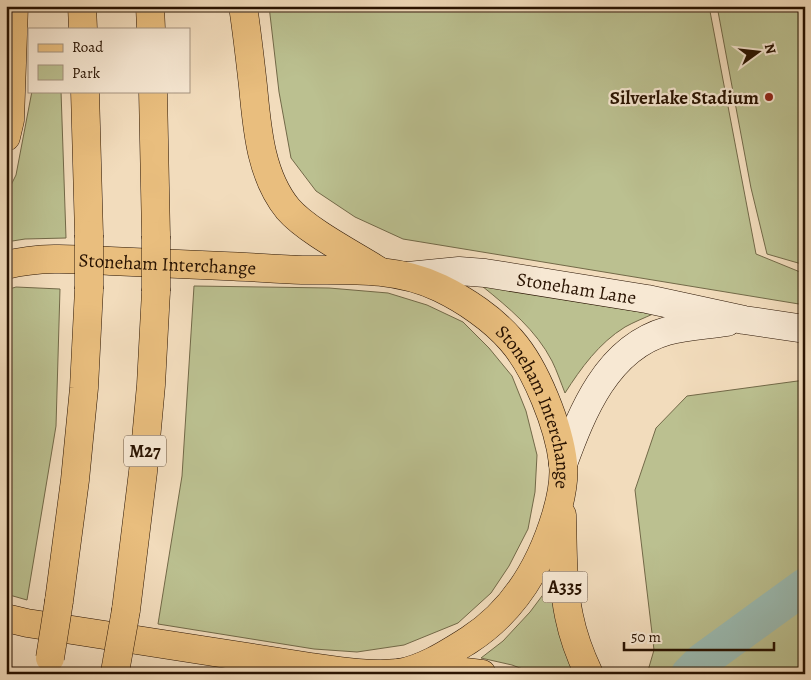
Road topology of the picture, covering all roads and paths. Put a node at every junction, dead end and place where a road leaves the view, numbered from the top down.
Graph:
1 (14, 6) edge
2 (82, 6) edge
3 (150, 6) edge
4 (244, 6) edge
5 (83, 28) edge
6 (151, 28) edge
7 (85, 92) edge
8 (153, 92) edge
9 (6, 137) edge
10 (6, 264) edge
11 (379, 271) junction
12 (408, 276) junction
13 (744, 320) junction
14 (805, 329) edge
15 (563, 464) junction
16 (561, 496) junction
17 (6, 618) edge
18 (49, 666) edge
19 (405, 671) edge
20 (115, 673) edge
21 (482, 674) edge
22 (589, 674) edge

1 - 9 main road
2 - 5 main road
3 - 6 main road
4 - 11 main road
7 - 18 main road, bridge
8 - 20 main road, M27, bridge
10 - 11 main road, Stoneham Interchange
11 - 12 main road, Stoneham Interchange
12 - 13 street, Stoneham Lane
12 - 15 main road, Stoneham Interchange
13 - 14 street, Stoneham Lane
13 - 15 street, Stoneham Lane
15 - 16 main road, Stoneham Interchange
16 - 19 main road, Stoneham Interchange
16 - 22 main road, A335
17 - 19 main road, Stoneham Interchange
19 - 21 main road

